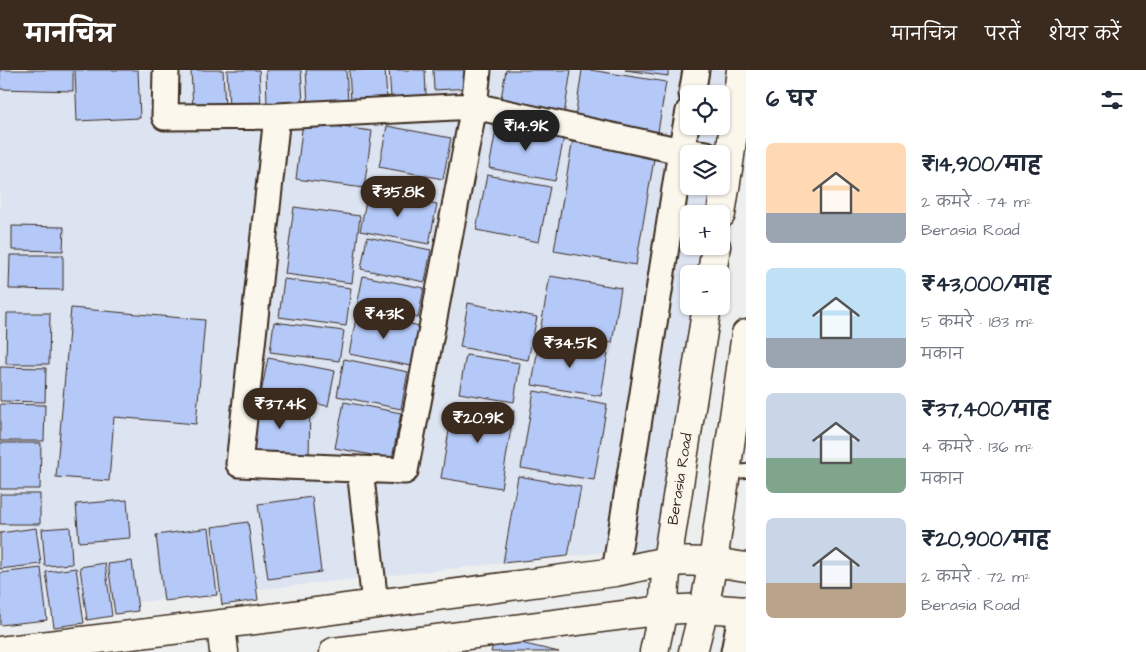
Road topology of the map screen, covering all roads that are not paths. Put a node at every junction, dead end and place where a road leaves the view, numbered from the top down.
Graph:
1 (166, 70) edge
2 (478, 70) edge
3 (696, 70) edge
4 (741, 70) edge
5 (694, 85) edge
6 (474, 106) junction
7 (277, 116) junction
8 (722, 145) edge
9 (680, 151) edge
10 (680, 157) edge
11 (706, 315) edge
12 (746, 334) edge
13 (360, 469) junction
14 (736, 472) edge
15 (667, 561) junction
16 (713, 562) junction
17 (746, 567) edge
18 (615, 572) junction
19 (375, 604) junction
20 (704, 608) junction
21 (662, 610) junction
22 (744, 611) edge
23 (221, 624) junction
24 (0, 650) edge
25 (224, 652) edge
26 (334, 652) edge
27 (654, 652) edge
28 (693, 652) edge
29 (734, 652) edge

1 - 7 street
2 - 6 street
3 - 5 street
4 - 8 main road
6 - 7 street
6 - 9 street
6 - 13 street
7 - 13 street
10 - 18 street
11 - 15 main road, Berasia Road
12 - 14 main road
13 - 19 street
14 - 16 main road
15 - 16 main road
15 - 18 main road
15 - 21 main road, Berasia Road
16 - 17 main road
16 - 20 main road
18 - 19 main road
19 - 23 main road
20 - 21 main road
20 - 22 main road
20 - 28 main road
21 - 26 main road
21 - 27 main road, Berasia Road
22 - 29 street
23 - 24 main road
23 - 25 main road

